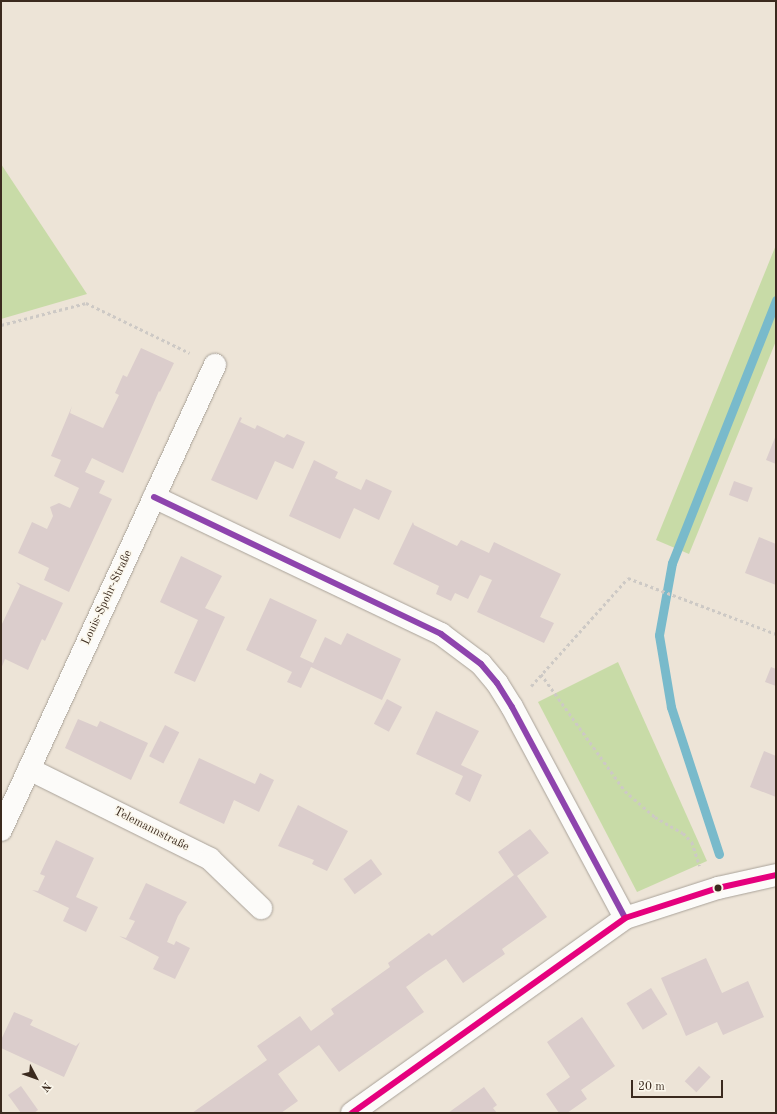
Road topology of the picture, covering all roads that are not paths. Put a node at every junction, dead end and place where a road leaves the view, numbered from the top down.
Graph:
1 (215, 365) road end
2 (154, 497) junction
3 (30, 769) junction
4 (1, 830) edge
5 (776, 875) edge
6 (261, 908) dead end
7 (625, 918) junction
8 (352, 1113) edge

1 - 2 street, Louis-Spohr-Straße
2 - 3 street, Louis-Spohr-Straße
2 - 7 street
3 - 4 street, Louis-Spohr-Straße
3 - 6 street, Telemannstraße
5 - 7 street
7 - 8 street

